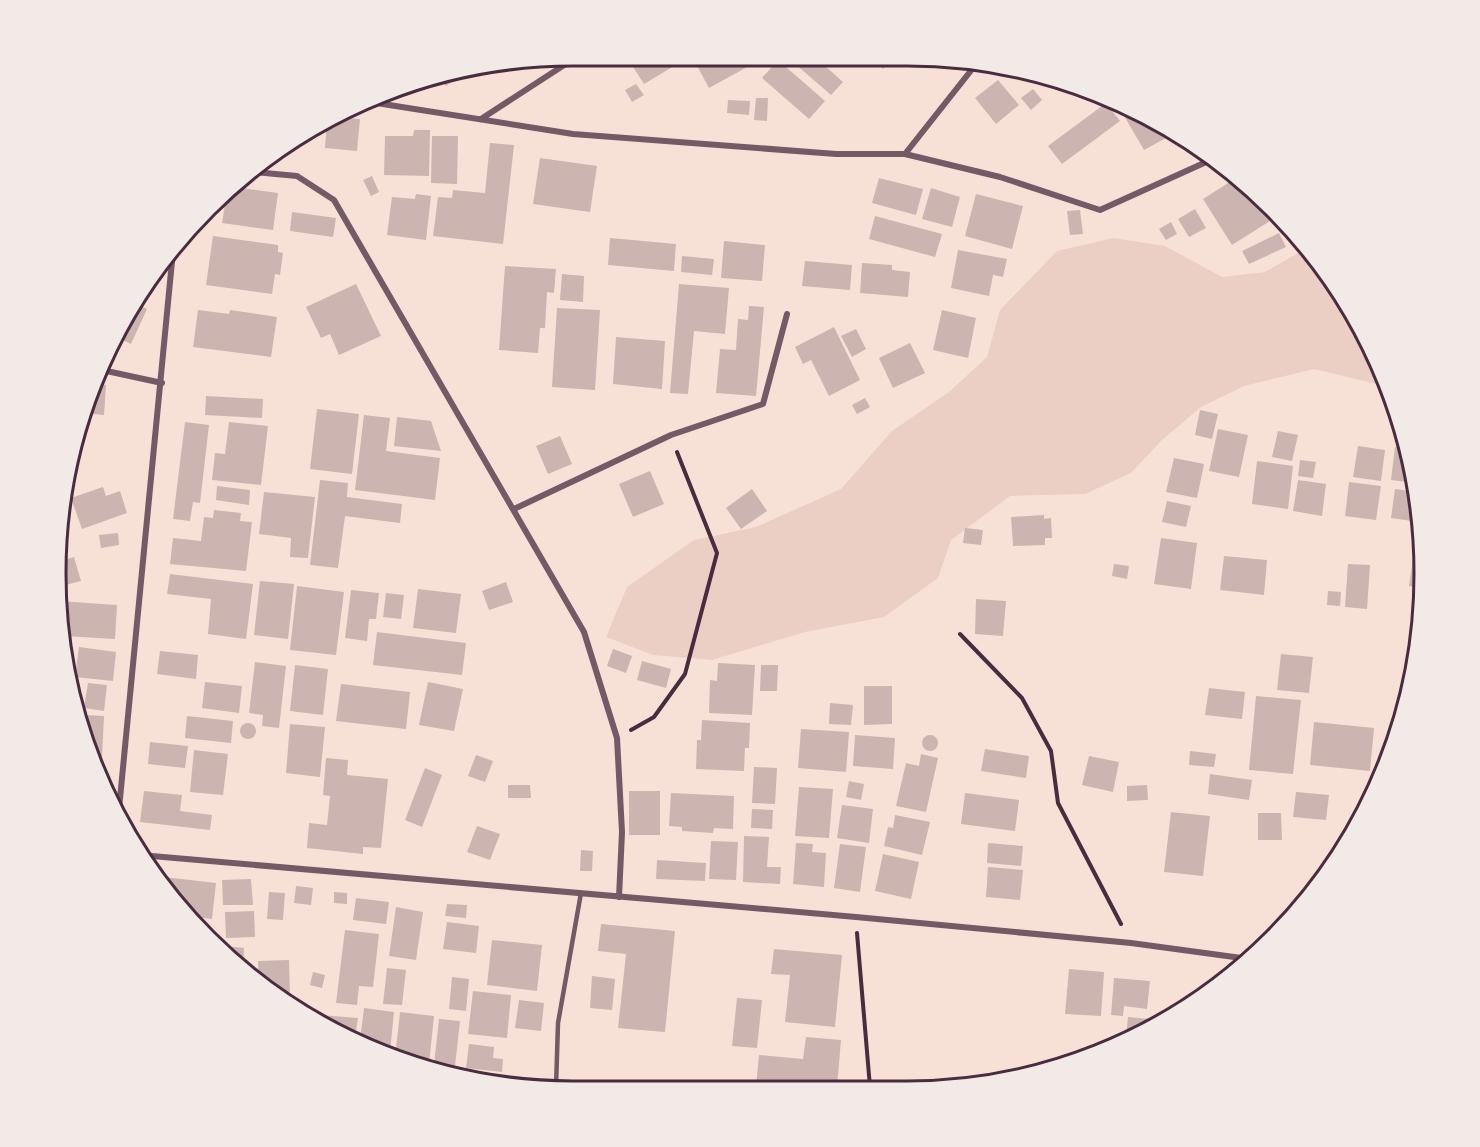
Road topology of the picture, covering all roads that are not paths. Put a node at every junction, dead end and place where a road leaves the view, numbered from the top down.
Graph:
1 (562, 66) edge
2 (972, 70) edge
3 (382, 104) edge
4 (480, 119) junction
5 (905, 154) junction
6 (1204, 163) edge
7 (263, 173) edge
8 (172, 264) edge
9 (787, 314) dead end
10 (108, 371) edge
11 (162, 382) junction
12 (514, 509) junction
13 (120, 801) edge
14 (153, 856) edge
15 (580, 893) junction
16 (619, 897) junction
17 (1238, 958) edge
18 (556, 1080) edge

1 - 4 street
2 - 5 street
3 - 4 street
4 - 5 street
5 - 6 street
7 - 12 street
8 - 11 street
9 - 12 street
10 - 11 street
11 - 13 street
12 - 16 street
14 - 15 street
15 - 16 street
15 - 18 lane
16 - 17 street

